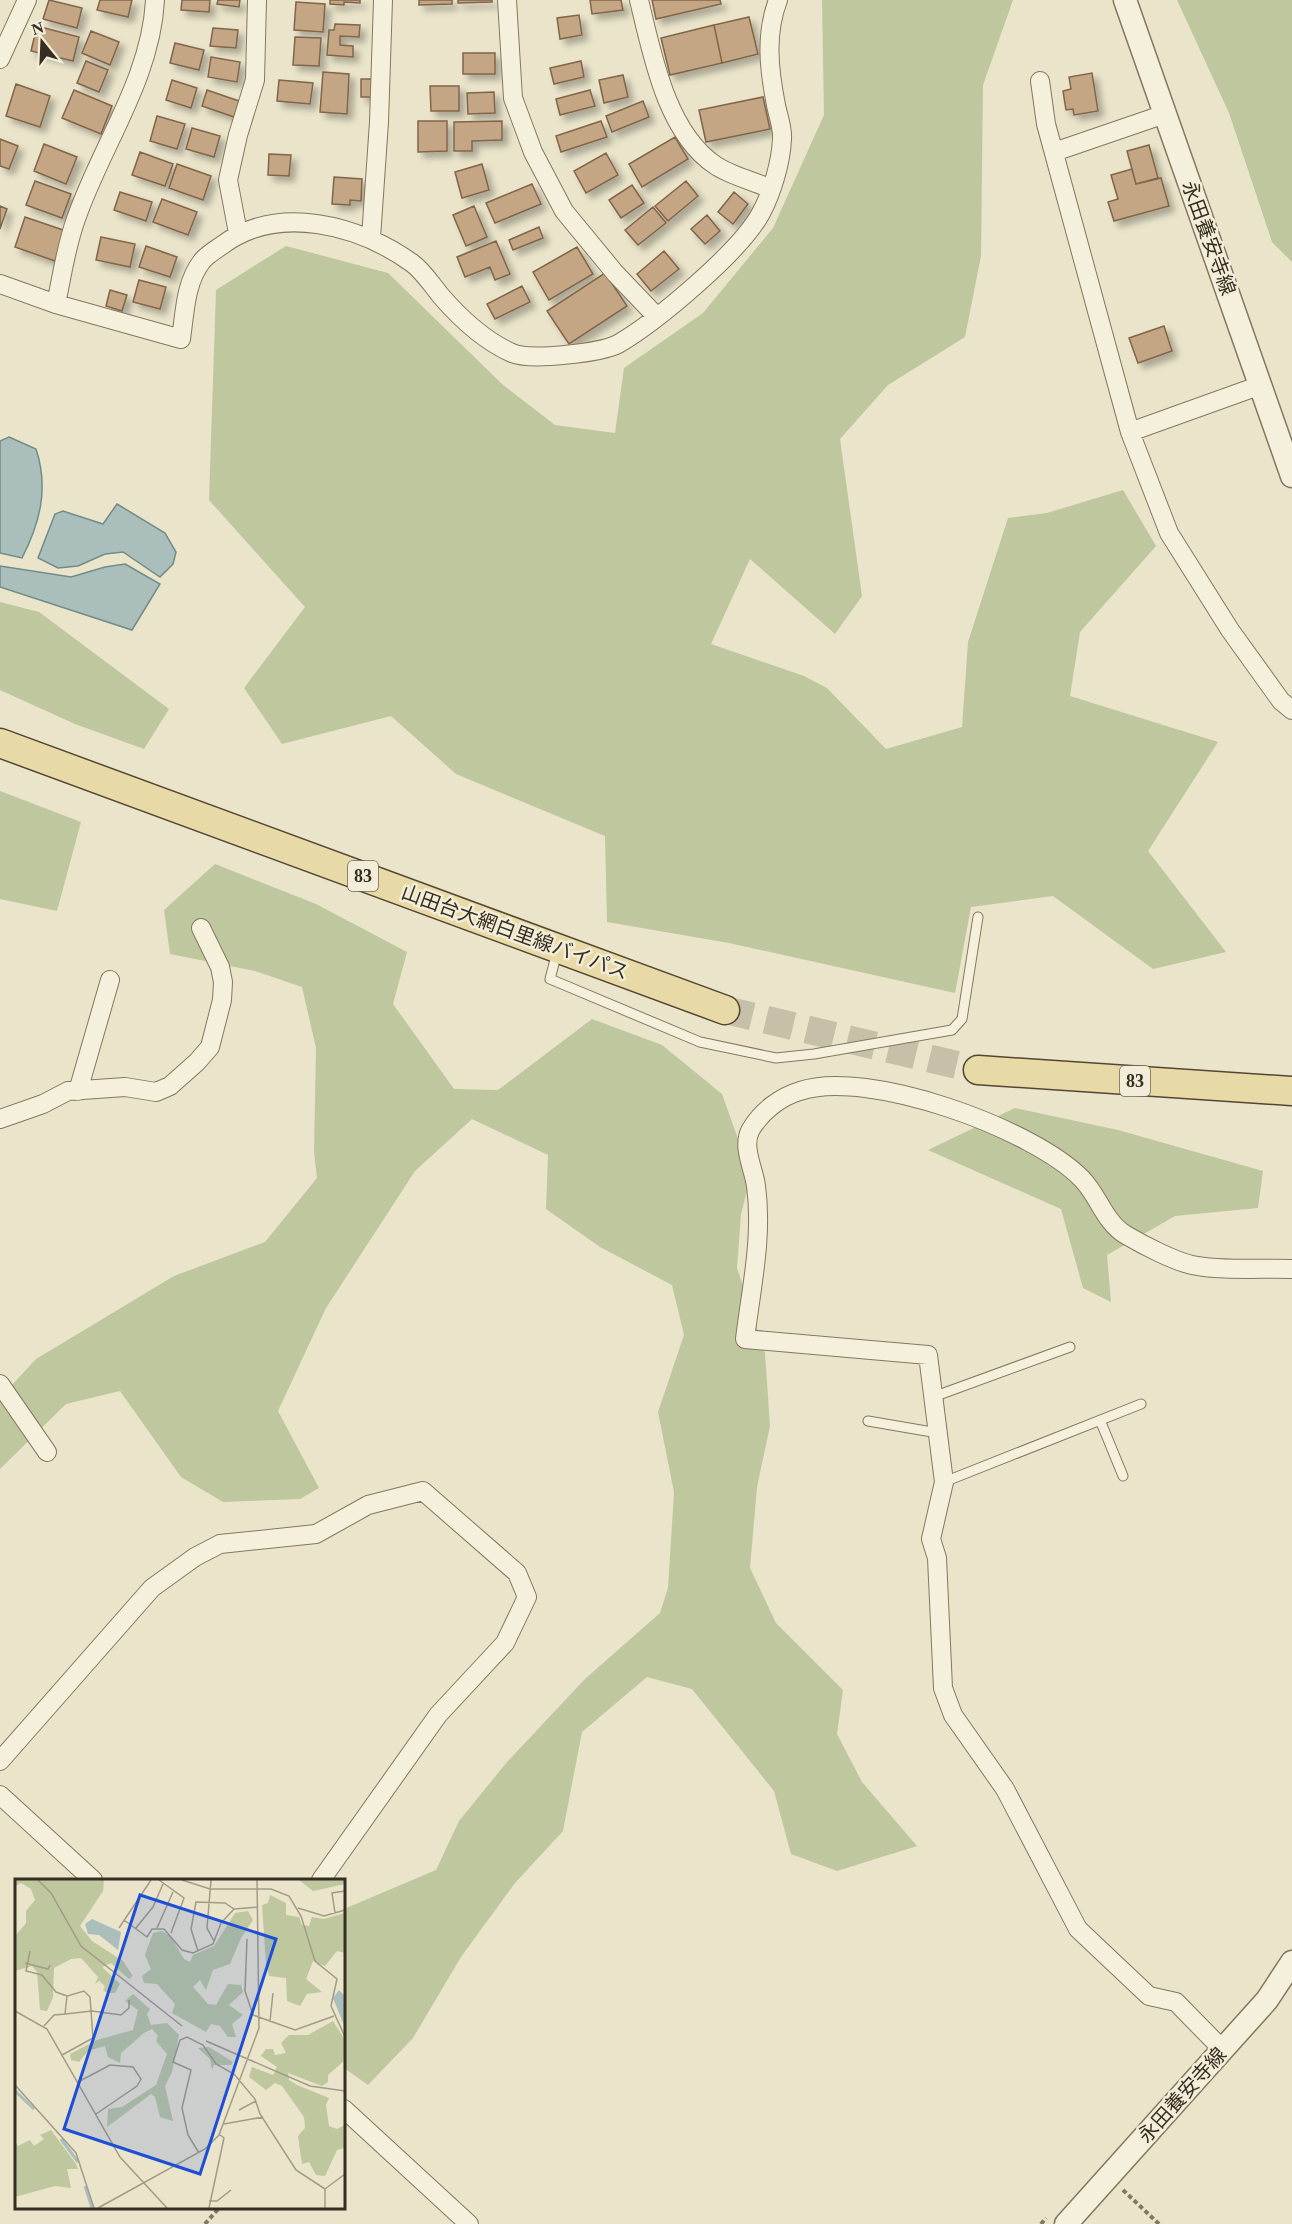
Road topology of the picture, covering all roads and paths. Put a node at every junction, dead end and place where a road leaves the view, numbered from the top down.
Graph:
1 (27, 0) edge
2 (155, 0) edge
3 (257, 0) edge
4 (383, 0) edge
5 (507, 0) edge
6 (639, 0) edge
7 (778, 0) edge
8 (1125, 0) edge
9 (0, 59) edge
10 (1040, 81) dead end
11 (1165, 114) junction
12 (1054, 152) junction
13 (771, 189) junction
14 (238, 233) junction
15 (371, 238) junction
16 (0, 284) edge
17 (56, 304) junction
18 (657, 316) junction
19 (1261, 385) junction
20 (1130, 432) junction
21 (1292, 476) edge
22 (1292, 710) edge
23 (0, 743) edge
24 (978, 918) dead end
25 (201, 928) dead end
26 (558, 947) junction
27 (110, 980) dead end
28 (725, 1011) tunnel mouth
29 (978, 1070) tunnel mouth
30 (78, 1091) junction
31 (1292, 1091) edge
32 (0, 1119) edge
33 (1292, 1269) edge
34 (1070, 1347) dead end
35 (0, 1384) edge
36 (933, 1397) junction
37 (1141, 1404) dead end
38 (1100, 1420) junction
39 (868, 1421) dead end
40 (938, 1433) junction
41 (47, 1452) dead end
42 (1123, 1476) dead end
43 (944, 1482) junction
44 (0, 1761) edge
45 (0, 1795) edge
46 (91, 1879) edge
47 (322, 1879) edge
48 (1292, 1962) edge
49 (1223, 2050) junction
50 (345, 2110) edge
51 (1108, 2176) junction
52 (218, 2209) edge
53 (205, 2224) edge
54 (469, 2224) edge
55 (1066, 2224) edge
56 (1159, 2224) edge

1 - 9 street
2 - 17 street
3 - 14 street
4 - 15 street
5 - 18 street
6 - 13 street
7 - 13 street
8 - 11 street, 永田養安寺線
10 - 12 street
11 - 12 street
11 - 19 street, 永田養安寺線
12 - 20 street
13 - 18 street
14 - 15 street
14 - 17 street
15 - 18 street
16 - 17 street
19 - 20 street
19 - 21 street, 永田養安寺線
20 - 22 street
23 - 26 main road, 山田台大網白里線バイパス / 83
24 - 26 lane
25 - 30 street
26 - 28 main road, 山田台大網白里線バイパス / 83
27 - 30 street
29 - 31 main road, 83
30 - 32 street
33 - 36 street
34 - 36 lane
35 - 41 street
36 - 40 street
37 - 38 lane
38 - 42 lane
38 - 43 lane
39 - 40 lane
40 - 43 street
43 - 49 street
44 - 47 street
45 - 46 street
48 - 49 street, 永田養安寺線
49 - 51 street, 永田養安寺線
50 - 54 street
51 - 55 street, 永田養安寺線
51 - 56 path
52 - 53 path

